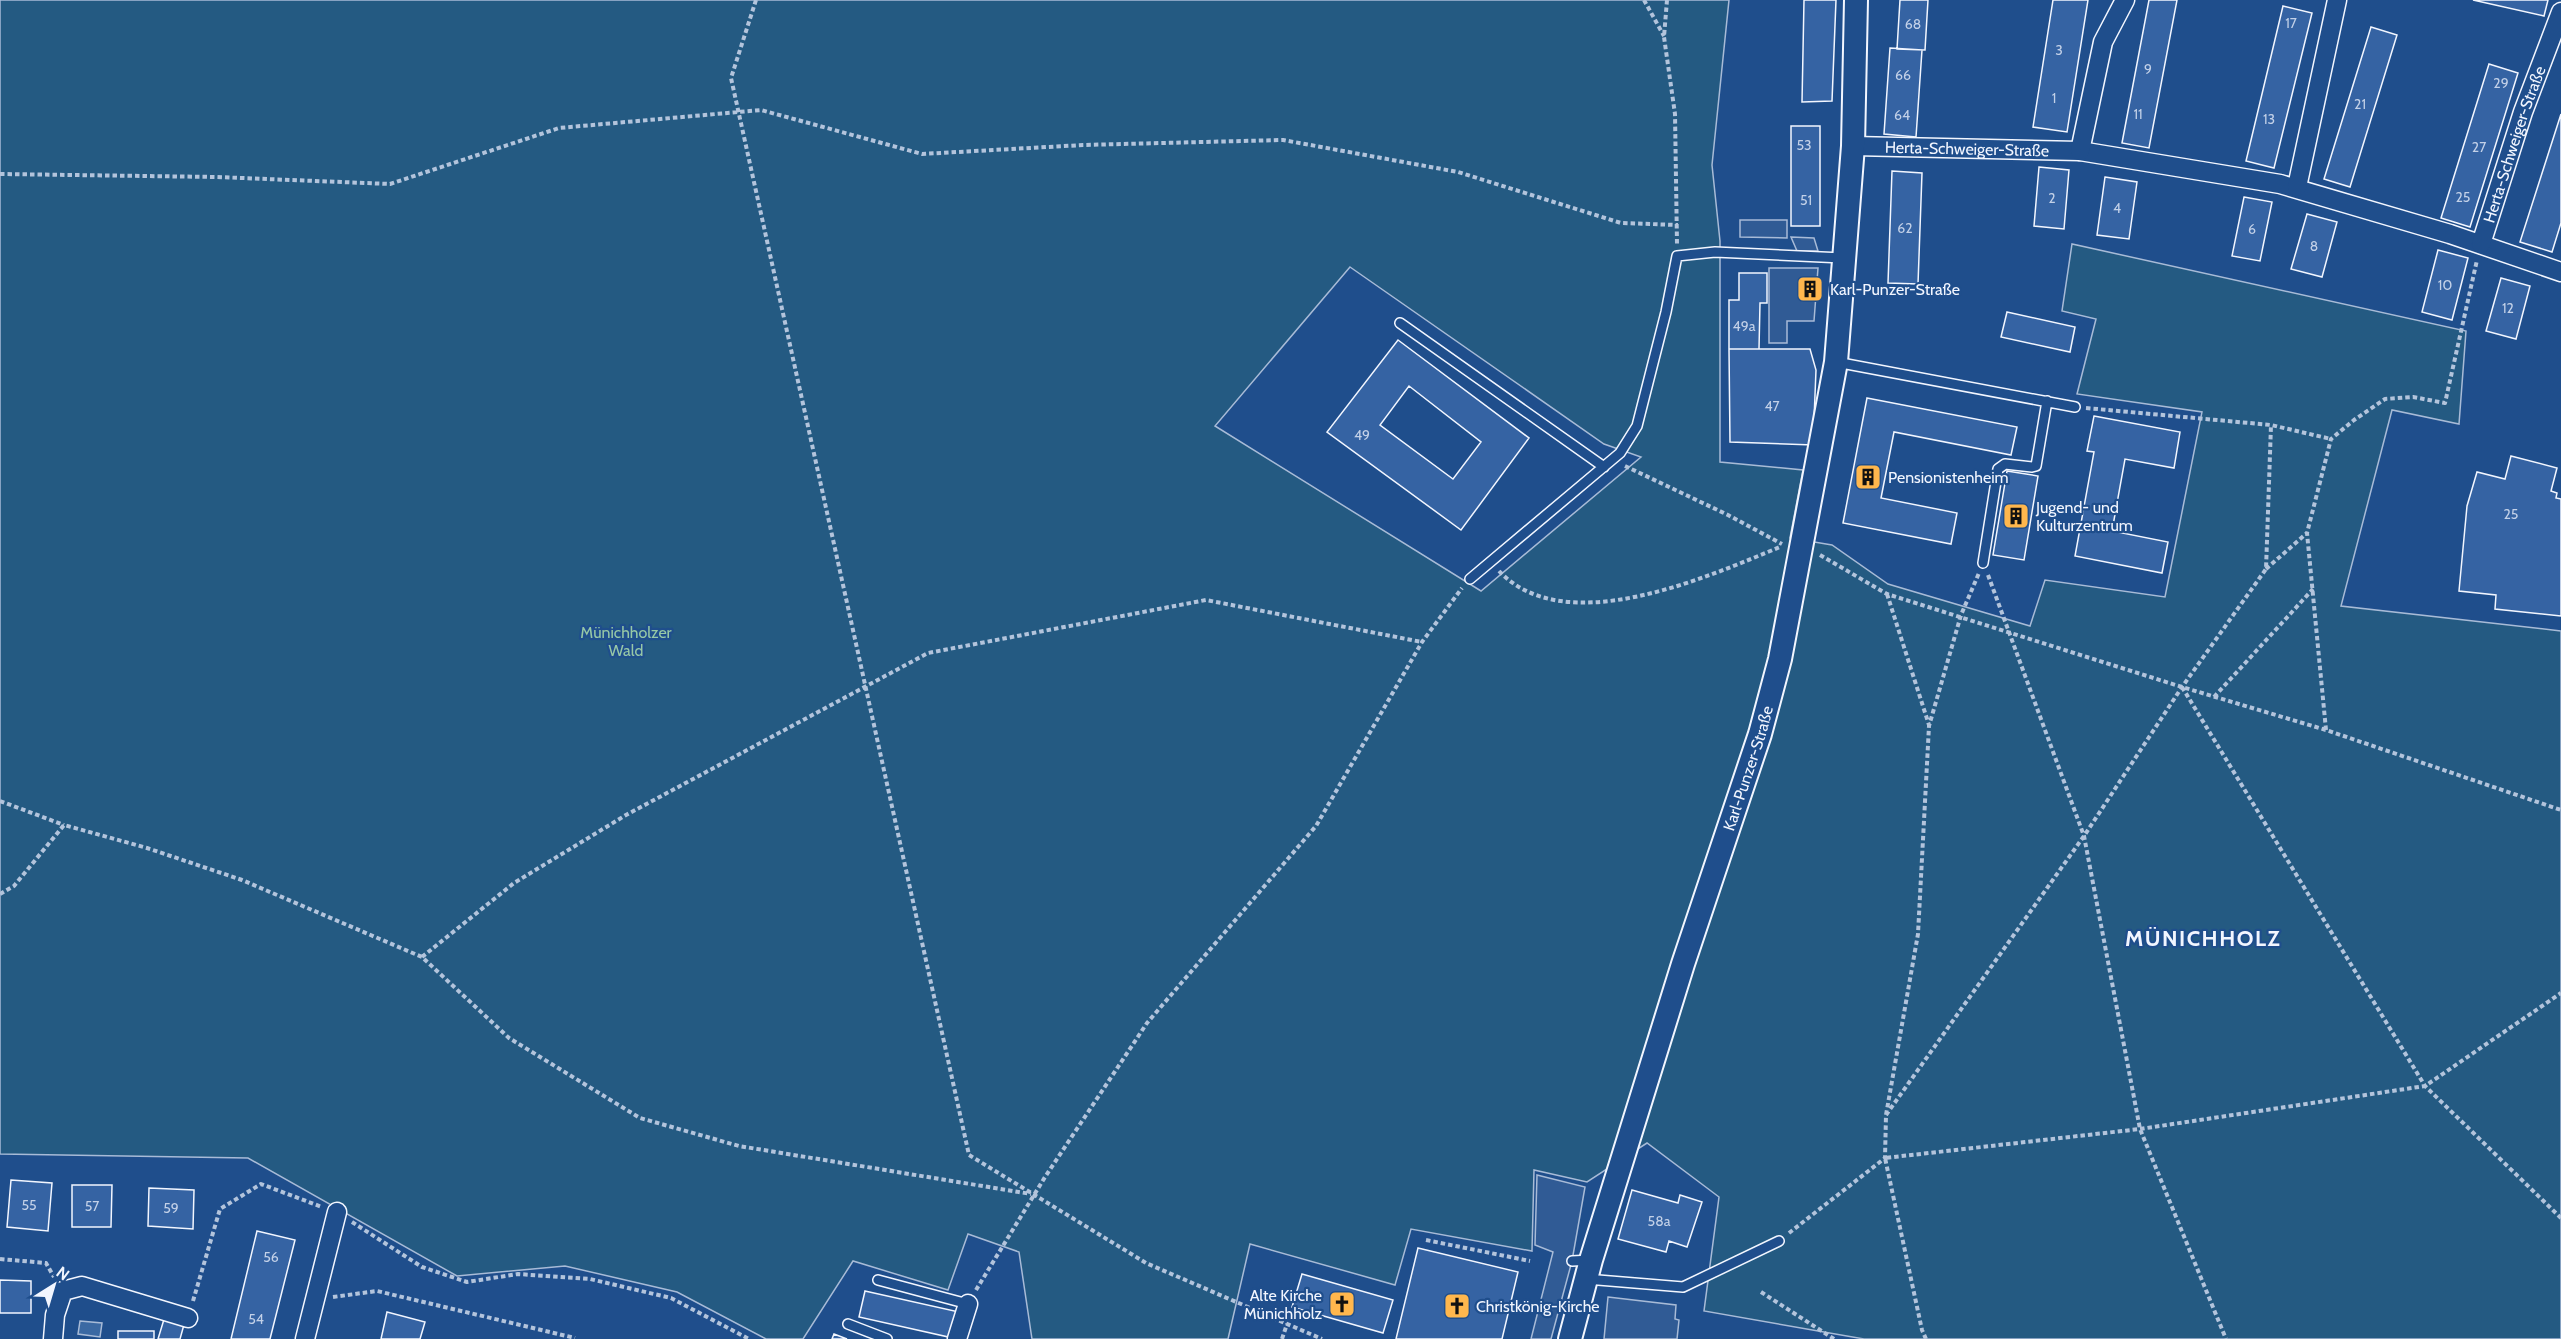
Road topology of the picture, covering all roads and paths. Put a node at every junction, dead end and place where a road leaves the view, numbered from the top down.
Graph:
1 (756, 0) edge
2 (1644, 0) edge
3 (1667, 0) edge
4 (1856, 0) edge
5 (2125, 0) edge
6 (2337, 0) edge
7 (2561, 12) edge
8 (1664, 37) junction
9 (739, 112) junction
10 (1853, 146) junction
11 (2080, 151) junction
12 (0, 174) edge
13 (2296, 187) junction
14 (1678, 225) junction
15 (2481, 244) junction
16 (1677, 256) junction
17 (1845, 258) junction
18 (2561, 272) edge
19 (1400, 323) dead end
20 (1836, 362) junction
21 (2047, 401) junction
22 (2075, 407) joint
23 (2271, 424) junction
24 (2331, 439) junction
25 (1613, 460) junction
26 (1604, 467) junction
27 (2307, 533) junction
28 (1802, 546) junction
29 (1490, 562) junction
30 (1983, 563) junction
31 (2266, 569) junction
32 (1470, 579) joint
33 (2313, 589) junction
34 (1887, 594) junction
35 (1961, 615) junction
36 (2011, 632) junction
37 (1422, 642) junction
38 (866, 686) junction
39 (2182, 687) junction
40 (2214, 697) junction
41 (1929, 726) junction
42 (2326, 730) junction
43 (0, 801) edge
44 (2561, 810) edge
45 (64, 825) junction
46 (2084, 836) junction
47 (0, 894) edge
48 (422, 957) junction
49 (2561, 993) edge
50 (2425, 1086) junction
51 (1886, 1115) junction
52 (2140, 1129) junction
53 (1885, 1158) junction
54 (1034, 1194) junction
55 (337, 1212) junction
56 (2561, 1218) edge
57 (1426, 1240) dead end
58 (1779, 1241) joint
59 (0, 1259) edge
60 (1530, 1261) dead end
61 (1583, 1267) junction
62 (878, 1280) dead end
63 (63, 1291) junction
64 (1761, 1292) dead end
65 (315, 1300) junction
66 (968, 1304) junction
67 (188, 1318) joint
68 (848, 1324) dead end
69 (1287, 1324) junction
70 (575, 1338) edge
71 (53, 1339) edge
72 (305, 1339) edge
73 (749, 1339) edge
74 (887, 1339) edge
75 (957, 1339) edge
76 (1282, 1339) edge
77 (1322, 1339) edge
78 (1570, 1339) edge
79 (1834, 1339) edge
80 (1926, 1339) edge
81 (2226, 1339) edge

1 - 9 path
2 - 8 path
3 - 8 path
4 - 10 street, Karl-Punzer-Straße
5 - 11 street
6 - 13 street
7 - 15 street, Herta-Schweiger-Straße
8 - 14 path
9 - 12 path
9 - 14 path
9 - 38 path
10 - 11 street, Herta-Schweiger-Straße
10 - 17 street, Karl-Punzer-Straße
11 - 13 street, Herta-Schweiger-Straße
13 - 15 street, Herta-Schweiger-Straße
14 - 16 path
15 - 18 street, Herta-Schweiger-Straße
15 - 24 path
16 - 17 lane
16 - 25 lane
17 - 20 street, Karl-Punzer-Straße
19 - 26 lane
20 - 21 lane
20 - 28 street, Karl-Punzer-Straße
21 - 22 lane
21 - 30 lane
22 - 23 path
23 - 24 path
23 - 31 path
24 - 27 path
25 - 26 lane
25 - 29 path
26 - 29 lane
27 - 31 path
27 - 33 path
28 - 34 path
28 - 61 street, Karl-Punzer-Straße
29 - 32 lane
30 - 35 path
30 - 36 path
31 - 39 path
32 - 37 path
33 - 40 path
33 - 42 path
34 - 35 path
34 - 41 path
35 - 36 path
35 - 41 path
36 - 39 path
36 - 46 path
37 - 38 path
37 - 54 path
38 - 48 path
38 - 54 path
39 - 40 path
39 - 46 path
39 - 50 path
40 - 42 path
41 - 51 path
42 - 44 path
43 - 45 path
45 - 47 path
45 - 48 path
46 - 51 path
46 - 52 path
48 - 54 path
49 - 50 path
50 - 52 path
50 - 56 path
51 - 53 path
52 - 53 path
52 - 81 path
53 - 58 path
53 - 80 path
54 - 66 path
54 - 69 path
55 - 65 street
55 - 67 path
55 - 73 path
57 - 60 path
58 - 61 lane
59 - 63 path
61 - 78 street, Karl-Punzer-Straße
62 - 66 lane
63 - 67 street
63 - 71 street
64 - 79 path
65 - 70 path
65 - 72 street
66 - 75 street
68 - 74 lane
69 - 76 path
69 - 77 path

